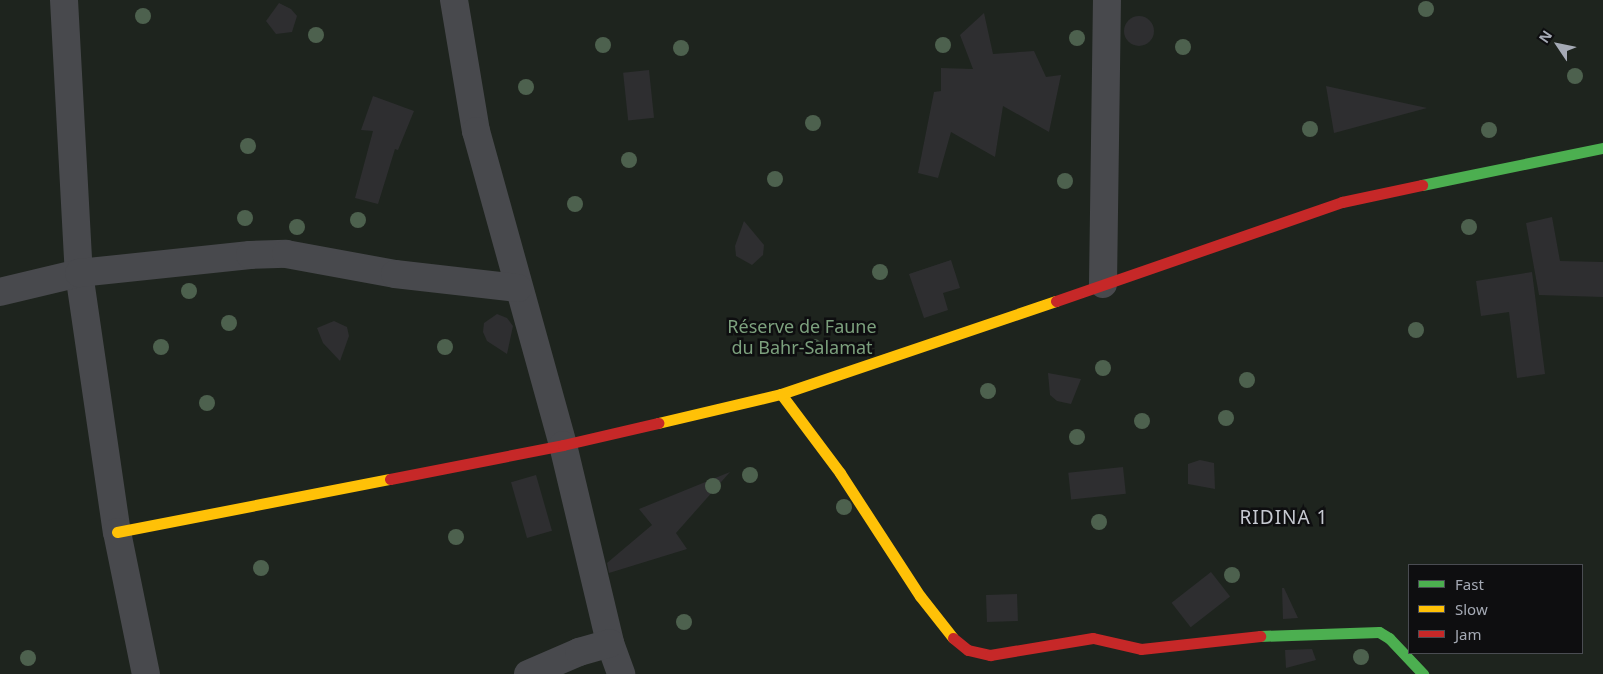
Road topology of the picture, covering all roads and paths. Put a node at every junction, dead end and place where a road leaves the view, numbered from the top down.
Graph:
1 (64, 0) edge
2 (454, 0) edge
3 (1107, 0) edge
4 (1603, 148) edge
5 (79, 272) junction
6 (1102, 284) junction
7 (518, 288) junction
8 (0, 292) edge
9 (782, 394) junction
10 (563, 445) junction
11 (117, 532) junction
12 (610, 642) junction
13 (146, 674) edge
14 (528, 674) edge
15 (621, 674) edge
16 (1423, 674) edge

1 - 5 street
2 - 7 street
3 - 6 street
4 - 6 street
5 - 7 street
5 - 8 street
5 - 11 street
6 - 9 street
7 - 10 street
9 - 10 street
9 - 16 street
10 - 11 street
10 - 12 street
11 - 13 street
12 - 14 street
12 - 15 street

